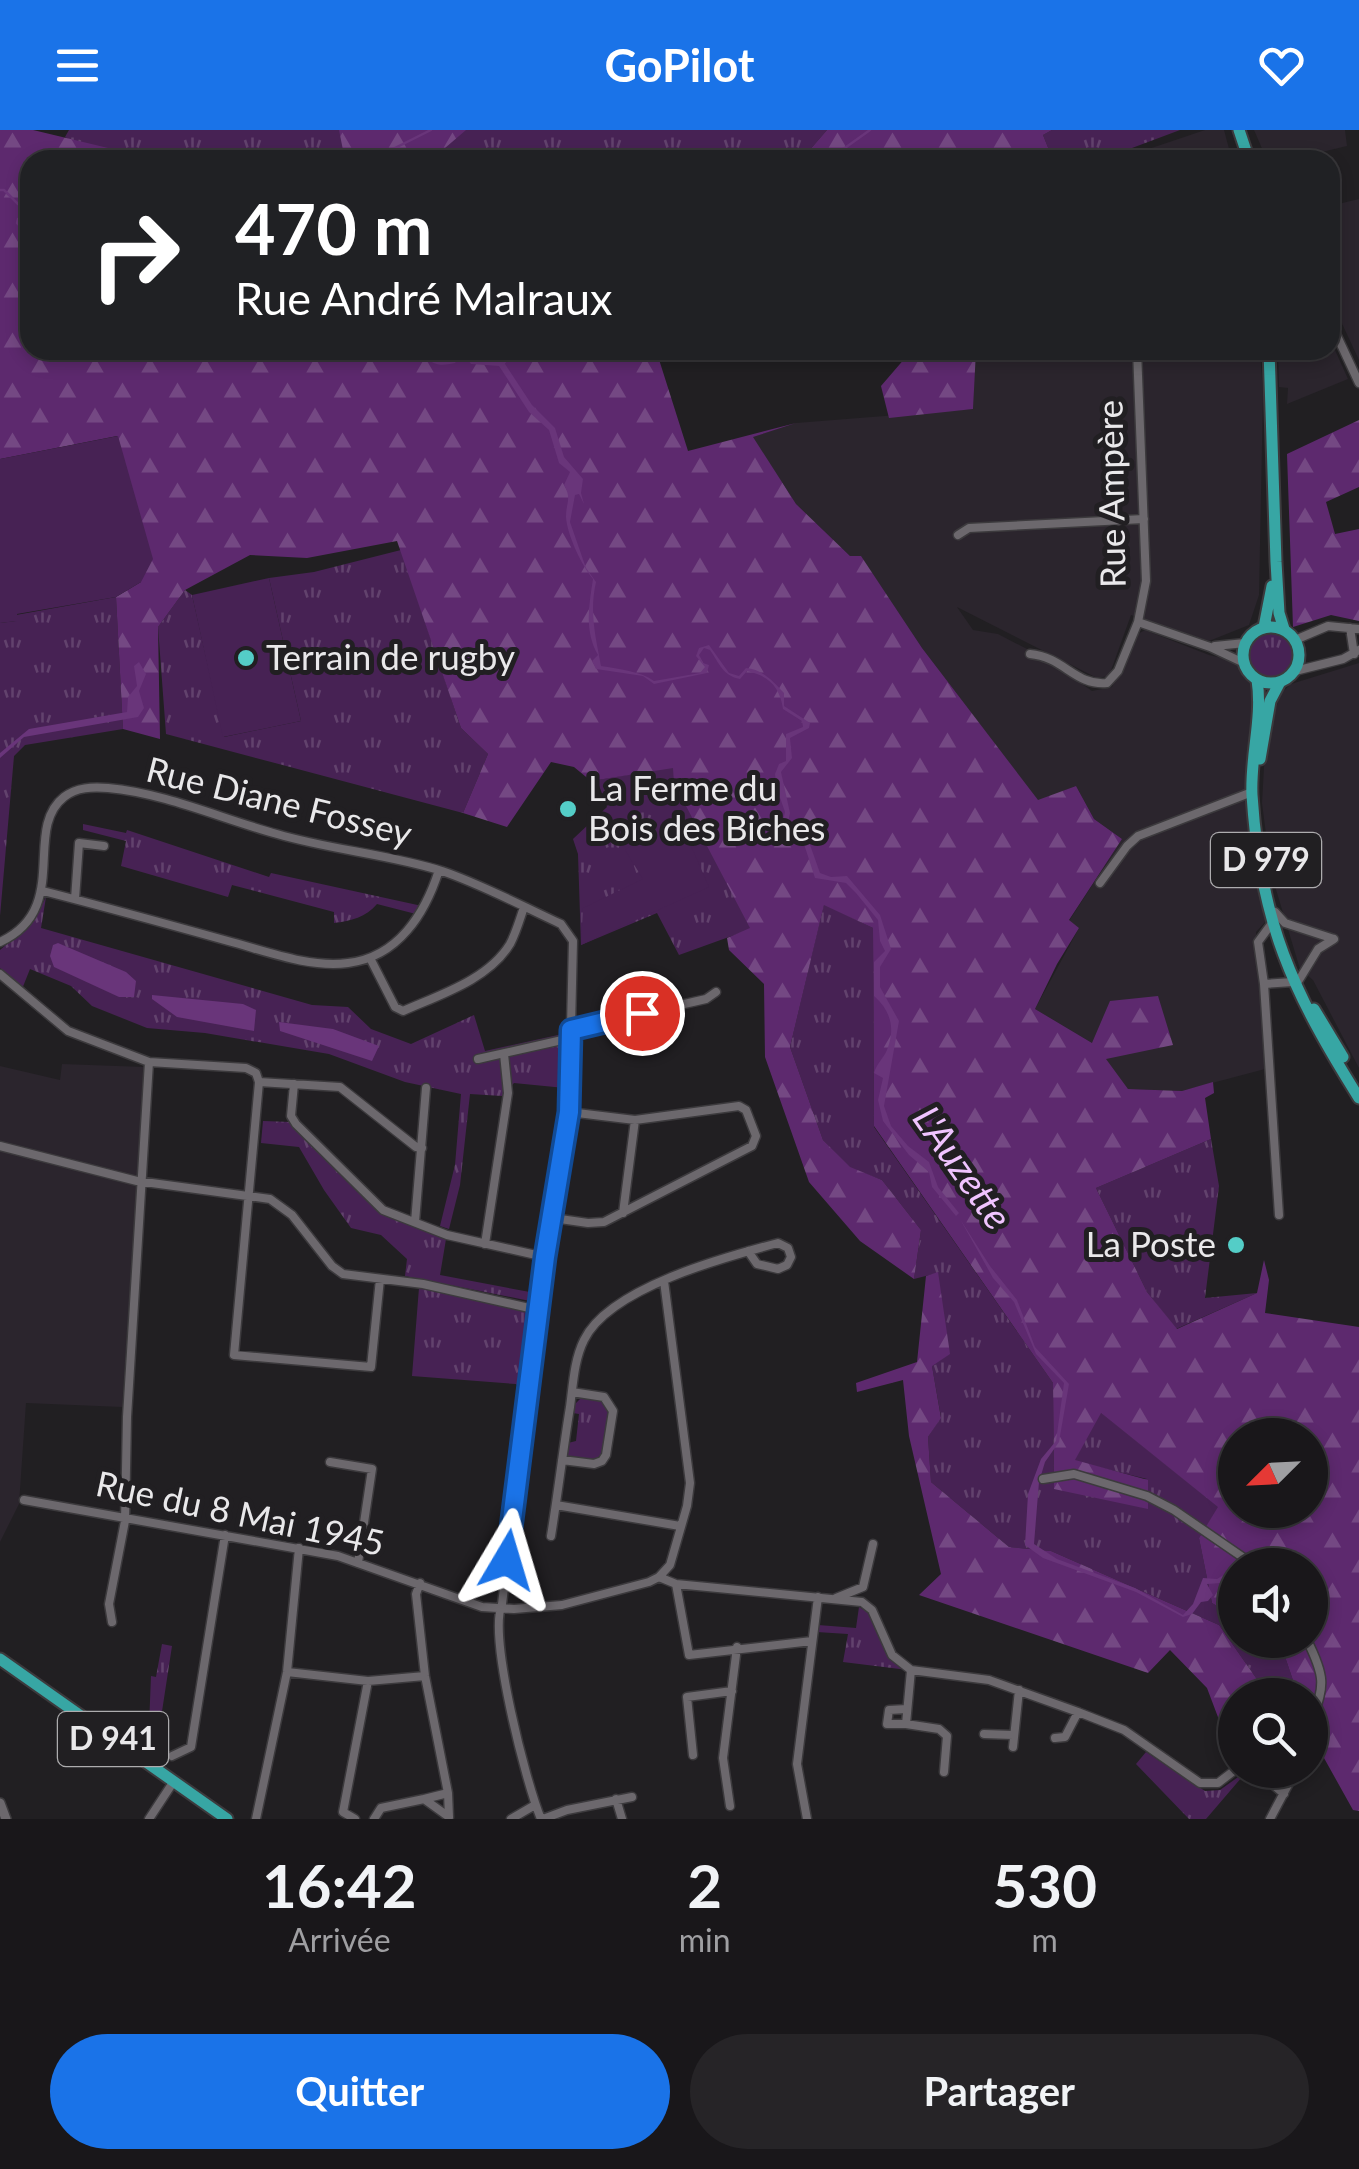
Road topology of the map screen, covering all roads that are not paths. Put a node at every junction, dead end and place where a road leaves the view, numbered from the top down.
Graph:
1 (1340, 342) edge
2 (1137, 360) edge
3 (1269, 360) edge
4 (1359, 383) edge
5 (1144, 519) junction
6 (958, 535) dead end
7 (1276, 562) junction
8 (1138, 622) junction
9 (1264, 627) junction
10 (1284, 629) junction
11 (1355, 629) edge
12 (1295, 640) junction
13 (1245, 643) junction
14 (1210, 647) junction
15 (1356, 652) edge
16 (1030, 654) dead end
17 (1244, 663) junction
18 (1295, 671) junction
19 (1258, 680) junction
20 (1280, 682) junction
21 (1252, 792) junction
22 (104, 846) dead end
23 (439, 870) junction
24 (1100, 883) dead end
25 (43, 891) junction
26 (75, 899) junction
27 (524, 907) junction
28 (1274, 917) junction
29 (0, 942) edge
30 (370, 958) junction
31 (0, 974) edge
32 (1296, 981) junction
33 (1264, 984) junction
34 (716, 992) dead end
35 (571, 1034) junction
36 (504, 1054) junction
37 (478, 1059) dead end
38 (149, 1062) junction
39 (258, 1077) junction
40 (294, 1084) junction
41 (1359, 1085) edge
42 (426, 1088) dead end
43 (1359, 1098) edge
44 (569, 1112) junction
45 (635, 1120) junction
46 (0, 1146) edge
47 (422, 1148) junction
48 (142, 1182) junction
49 (250, 1195) junction
50 (623, 1213) junction
51 (1279, 1215) dead end
52 (553, 1218) junction
53 (415, 1222) junction
54 (485, 1244) junction
55 (748, 1251) junction
56 (545, 1257) junction
57 (380, 1279) junction
58 (664, 1281) junction
59 (538, 1310) junction
60 (572, 1392) junction
61 (562, 1460) junction
62 (330, 1462) dead end
63 (1043, 1479) dead end
64 (24, 1500) dead end
65 (556, 1505) junction
66 (124, 1516) junction
67 (680, 1526) junction
68 (225, 1535) junction
69 (551, 1536) dead end
70 (873, 1544) dead end
71 (298, 1548) junction
72 (1229, 1548) edge
73 (358, 1564) junction
74 (659, 1577) junction
75 (420, 1583) junction
76 (676, 1584) junction
77 (818, 1598) junction
78 (832, 1599) junction
79 (500, 1608) junction
80 (112, 1622) dead end
81 (812, 1641) junction
82 (738, 1647) junction
83 (0, 1659) edge
84 (911, 1670) junction
85 (287, 1672) junction
86 (425, 1676) junction
87 (368, 1681) junction
88 (1019, 1690) junction
89 (732, 1691) junction
90 (906, 1710) junction
91 (1078, 1712) junction
92 (906, 1724) junction
93 (984, 1734) dead end
94 (1013, 1735) junction
95 (1056, 1738) dead end
96 (1013, 1747) dead end
97 (694, 1754) dead end
98 (172, 1756) dead end
99 (944, 1772) dead end
100 (174, 1781) junction
101 (1218, 1783) edge
102 (1277, 1788) edge
103 (1287, 1788) edge
104 (448, 1793) junction
105 (1284, 1794) junction
106 (632, 1797) dead end
107 (424, 1799) junction
108 (616, 1799) junction
109 (0, 1803) edge
110 (535, 1805) junction
111 (730, 1806) dead end
112 (6, 1819) edge
113 (148, 1819) edge
114 (227, 1819) edge
115 (256, 1819) edge
116 (355, 1819) edge
117 (374, 1819) edge
118 (511, 1819) edge
119 (542, 1819) edge
120 (622, 1819) edge
121 (806, 1819) edge
122 (1270, 1819) edge

1 - 4 street
2 - 5 street, Rue Ampère
3 - 7 main road
5 - 6 street
5 - 8 street, Rue Ampère
7 - 9 main road
7 - 10 main road
8 - 14 street, Rue Ampère
8 - 16 street
9 - 10 main road
9 - 13 main road
10 - 12 main road
11 - 12 street
11 - 15 street
12 - 18 main road
13 - 14 street, Rue Ampère
13 - 17 main road
14 - 17 street, Rue Ampère
15 - 18 street
17 - 19 main road
18 - 20 main road
19 - 20 main road
19 - 21 main road, D 979
20 - 28 main road, D 979
21 - 24 street
21 - 28 main road, D 979
22 - 26 street
23 - 25 street, Rue Diane Fossey
23 - 27 street, Rue Diane Fossey
23 - 30 street
25 - 26 street
25 - 29 street
26 - 30 street
27 - 30 street
27 - 35 street, Rue Diane Fossey
28 - 32 main road, D 979
28 - 32 street
28 - 33 street
31 - 38 street
32 - 33 street
32 - 41 main road, D 979
32 - 43 main road, D 979
33 - 51 street
34 - 35 street
35 - 36 street
35 - 44 street
36 - 37 street
36 - 54 street
38 - 39 street
38 - 48 street
39 - 40 street
39 - 49 street
40 - 47 street
40 - 53 street
42 - 47 street
44 - 45 street
44 - 52 street
45 - 50 street
45 - 50 street
46 - 48 street
47 - 53 street
48 - 49 street
48 - 66 street
49 - 57 street
49 - 57 street
50 - 52 street
52 - 56 street
53 - 54 street
54 - 56 street
55 - 55 street
55 - 58 street
56 - 59 street
57 - 59 street
58 - 60 street
58 - 67 street
59 - 79 street
60 - 61 street
60 - 61 street
61 - 65 street
62 - 73 street
63 - 72 street
64 - 66 street, Rue du 8 Mai 1945
65 - 67 street
65 - 69 street
66 - 68 street, Rue du 8 Mai 1945
66 - 80 street
67 - 74 street
68 - 71 street, Rue du 8 Mai 1945
68 - 98 street
70 - 78 street
71 - 73 street, Rue du 8 Mai 1945
71 - 85 street
73 - 75 street, Rue du 8 Mai 1945
74 - 76 street
74 - 79 street, Rue du 8 Mai 1945
75 - 79 street, Rue du 8 Mai 1945
75 - 86 street
76 - 77 street
76 - 82 street
77 - 78 street
77 - 81 street
78 - 84 street
79 - 110 street
81 - 82 street
81 - 121 street
82 - 89 street
83 - 100 main road, D 941
84 - 88 street
84 - 90 street
85 - 87 street
85 - 115 street
86 - 87 street
86 - 104 street
87 - 116 street
88 - 91 street
88 - 94 street
89 - 97 street
89 - 111 street
90 - 92 street
90 - 92 street
91 - 95 street
91 - 101 street
92 - 99 street
93 - 94 street
94 - 96 street
100 - 113 street
100 - 114 main road, D 941
102 - 105 street
103 - 105 street
104 - 107 street
104 - 107 street
105 - 122 street
106 - 108 street
107 - 117 street
108 - 119 street
108 - 120 street
109 - 112 street
110 - 118 street
110 - 119 street

